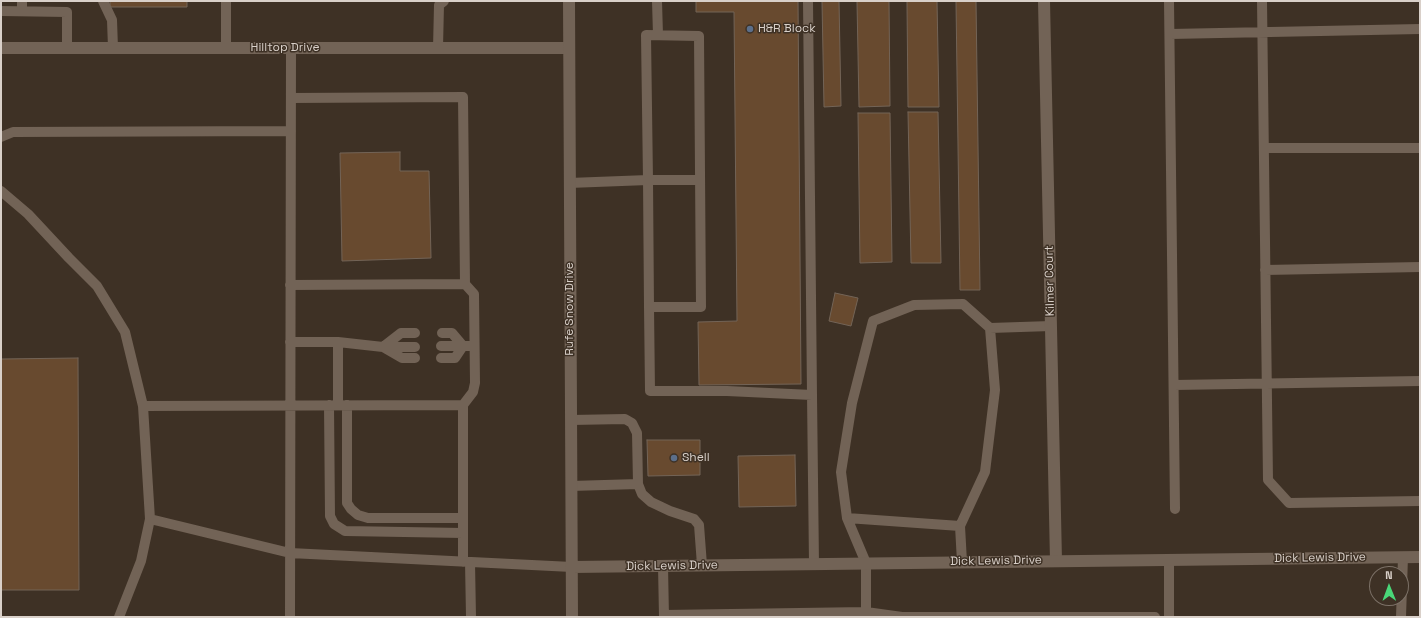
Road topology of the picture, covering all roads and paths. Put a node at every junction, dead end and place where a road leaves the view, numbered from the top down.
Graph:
1 (103, 1) edge
2 (226, 1) edge
3 (444, 1) edge
4 (569, 1) edge
5 (657, 1) edge
6 (808, 1) edge
7 (1044, 1) edge
8 (1169, 1) edge
9 (1262, 1) edge
10 (22, 6) edge
11 (1, 11) edge
12 (1420, 29) edge
13 (1263, 32) junction
14 (1170, 34) junction
15 (658, 35) junction
16 (1, 48) edge
17 (67, 48) junction
18 (113, 48) junction
19 (226, 48) junction
20 (291, 48) junction
21 (438, 48) junction
22 (568, 48) junction
23 (291, 98) junction
24 (291, 131) junction
25 (1, 137) edge
26 (1264, 148) junction
27 (1420, 148) edge
28 (648, 180) junction
29 (700, 180) junction
30 (569, 183) junction
31 (1, 191) edge
32 (1420, 268) edge
33 (1266, 270) junction
34 (465, 284) junction
35 (290, 285) junction
36 (649, 307) junction
37 (1051, 326) junction
38 (990, 328) junction
39 (415, 333) dead end
40 (442, 333) dead end
41 (290, 342) junction
42 (338, 342) junction
43 (415, 346) dead end
44 (441, 346) dead end
45 (463, 346) junction
46 (474, 346) junction
47 (383, 347) junction
48 (416, 358) dead end
49 (441, 358) dead end
50 (1420, 381) edge
51 (1267, 384) junction
52 (1174, 385) junction
53 (812, 395) junction
54 (338, 405) junction
55 (463, 405) junction
56 (144, 406) junction
57 (290, 406) junction
58 (571, 420) junction
59 (638, 484) junction
60 (571, 486) junction
61 (1420, 501) edge
62 (1175, 509) dead end
63 (463, 518) junction
64 (847, 518) junction
65 (150, 519) junction
66 (960, 526) junction
67 (463, 533) junction
68 (290, 553) junction
69 (1403, 557) junction
70 (1420, 557) edge
71 (1056, 560) junction
72 (1169, 560) junction
73 (466, 562) junction
74 (962, 562) junction
75 (866, 563) junction
76 (814, 564) junction
77 (702, 565) junction
78 (664, 566) junction
79 (572, 567) junction
80 (866, 612) junction
81 (664, 616) edge
82 (119, 617) edge
83 (290, 617) edge
84 (471, 617) edge
85 (572, 617) edge
86 (1155, 617) edge
87 (1169, 617) edge
88 (1401, 617) edge

1 - 18 lane
2 - 19 lane
3 - 21 lane
4 - 22 street, Rufe Snow Drive
5 - 15 lane
6 - 53 lane
7 - 37 street, Kilmer Court
8 - 14 lane
9 - 13 lane
10 - 11 lane
10 - 17 lane
12 - 13 lane
13 - 14 lane
13 - 26 lane
14 - 52 lane
15 - 28 lane
15 - 29 lane
16 - 17 street, Hilltop Drive
17 - 18 street, Hilltop Drive
18 - 19 street, Hilltop Drive
19 - 20 street, Hilltop Drive
20 - 21 street, Hilltop Drive
20 - 23 lane
21 - 22 street, Hilltop Drive
22 - 30 street, Rufe Snow Drive
23 - 24 lane
23 - 34 lane
24 - 25 lane
24 - 35 lane
26 - 27 lane
26 - 33 lane
28 - 29 lane
28 - 30 lane
28 - 36 lane
29 - 36 lane
30 - 58 street, Rufe Snow Drive
31 - 56 lane
32 - 33 lane
33 - 51 lane
34 - 35 lane
34 - 46 lane
35 - 41 lane
36 - 53 lane
37 - 38 lane
37 - 71 street, Kilmer Court
38 - 64 lane
38 - 66 lane
39 - 47 lane
40 - 45 lane
41 - 42 lane
41 - 57 lane
42 - 47 lane
42 - 54 lane
43 - 47 lane
44 - 45 lane
45 - 46 lane
45 - 49 lane
46 - 55 lane
47 - 48 lane
50 - 51 lane
51 - 52 lane
51 - 61 lane
52 - 62 lane
53 - 76 lane
54 - 55 lane
54 - 57 lane
54 - 63 lane
54 - 67 lane
55 - 63 lane
56 - 57 lane
56 - 65 lane
57 - 68 lane
58 - 59 lane
58 - 60 street, Rufe Snow Drive
59 - 60 lane
59 - 77 lane
60 - 79 street, Rufe Snow Drive
63 - 67 lane
64 - 66 lane
64 - 75 lane
65 - 68 lane
65 - 82 lane
66 - 74 lane
67 - 73 lane
68 - 73 lane
68 - 83 lane
69 - 70 street, Dick Lewis Drive
69 - 72 street, Dick Lewis Drive
69 - 88 lane
71 - 72 street, Dick Lewis Drive
71 - 74 street, Dick Lewis Drive
72 - 87 lane
73 - 79 lane
73 - 84 lane
74 - 75 street, Dick Lewis Drive
75 - 76 street, Dick Lewis Drive
75 - 80 lane
76 - 77 street, Dick Lewis Drive
77 - 78 street, Dick Lewis Drive
78 - 79 street, Dick Lewis Drive
78 - 81 lane
79 - 85 street, Rufe Snow Drive
80 - 81 lane
80 - 86 lane

